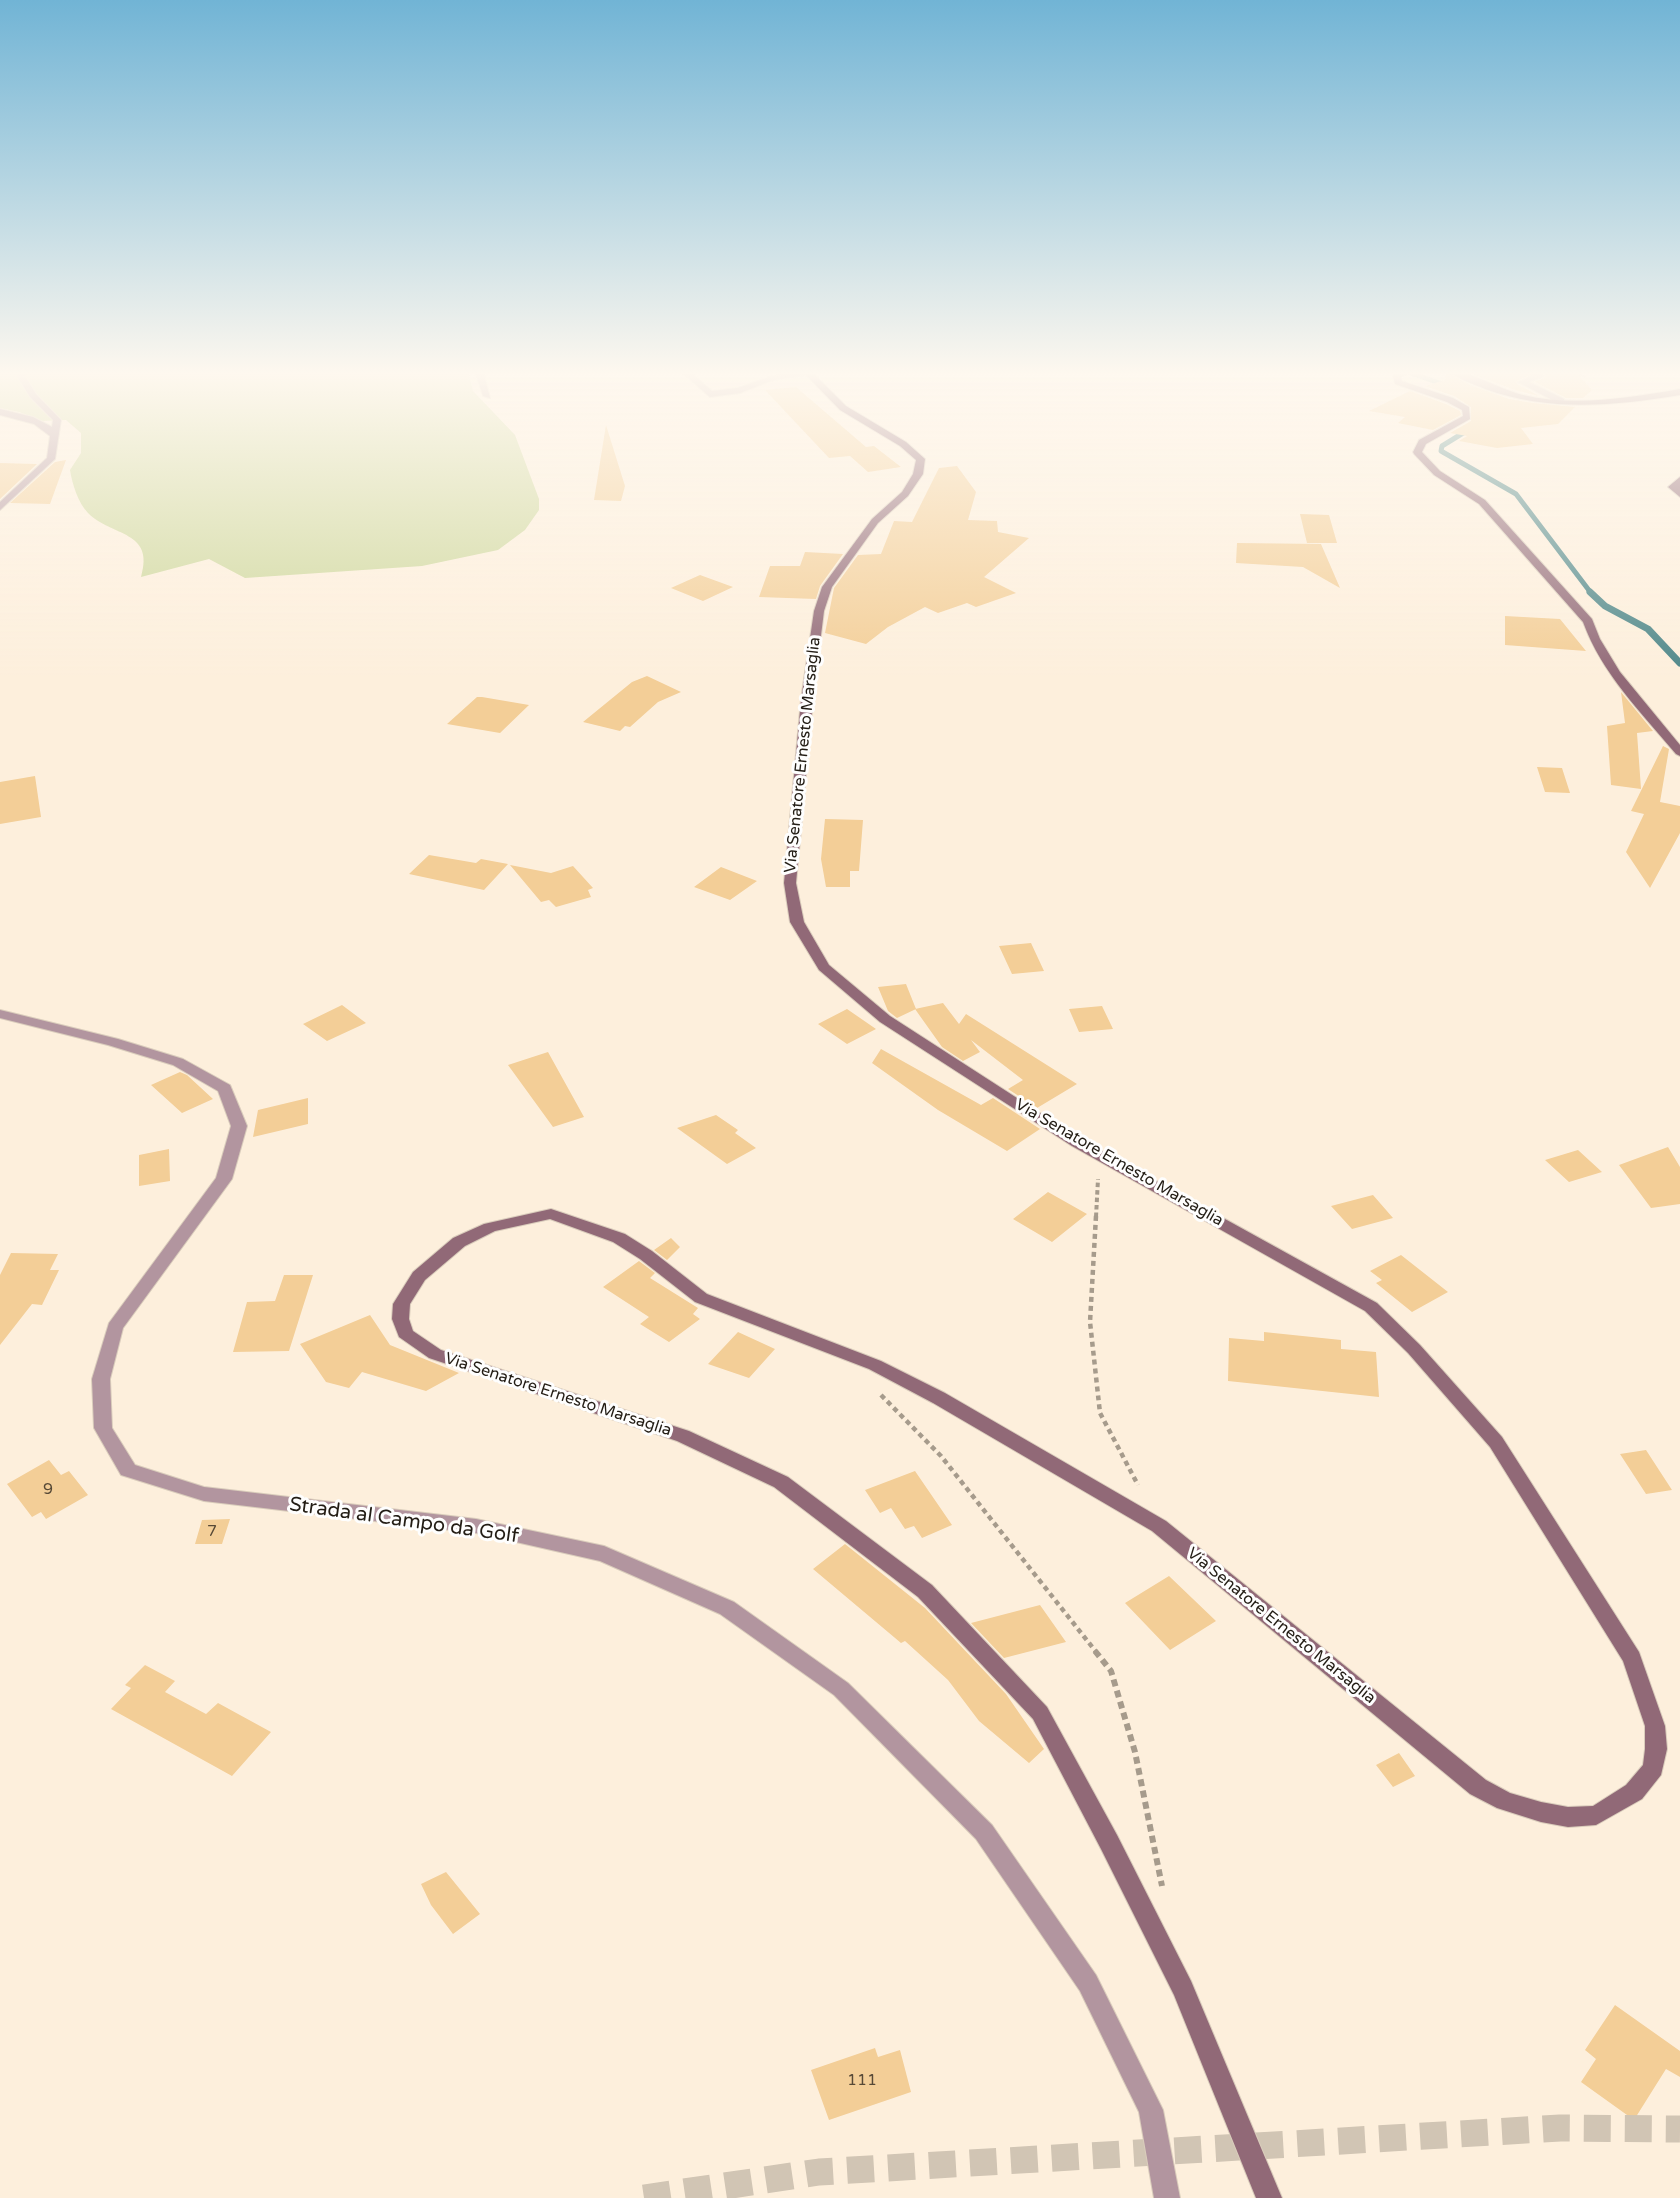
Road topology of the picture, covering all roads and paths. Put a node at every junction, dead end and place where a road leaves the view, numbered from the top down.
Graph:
1 (36, 474) edge
2 (918, 474) edge
3 (1438, 474) edge
4 (1680, 480) edge
5 (1680, 494) edge
6 (0, 507) edge
7 (1680, 752) edge
8 (0, 1014) edge
9 (1077, 1143) junction
10 (877, 1391) dead end
11 (1159, 1526) junction
12 (1162, 1888) dead end
13 (1167, 2198) edge
14 (1269, 2198) edge

1 - 6 street
2 - 9 street, Via Senatore Ernesto Marsaglia
3 - 7 street
4 - 5 street
8 - 13 street, Strada al Campo da Golf
9 - 11 path
9 - 11 street, Via Senatore Ernesto Marsaglia
10 - 12 path
11 - 14 street, Via Senatore Ernesto Marsaglia

